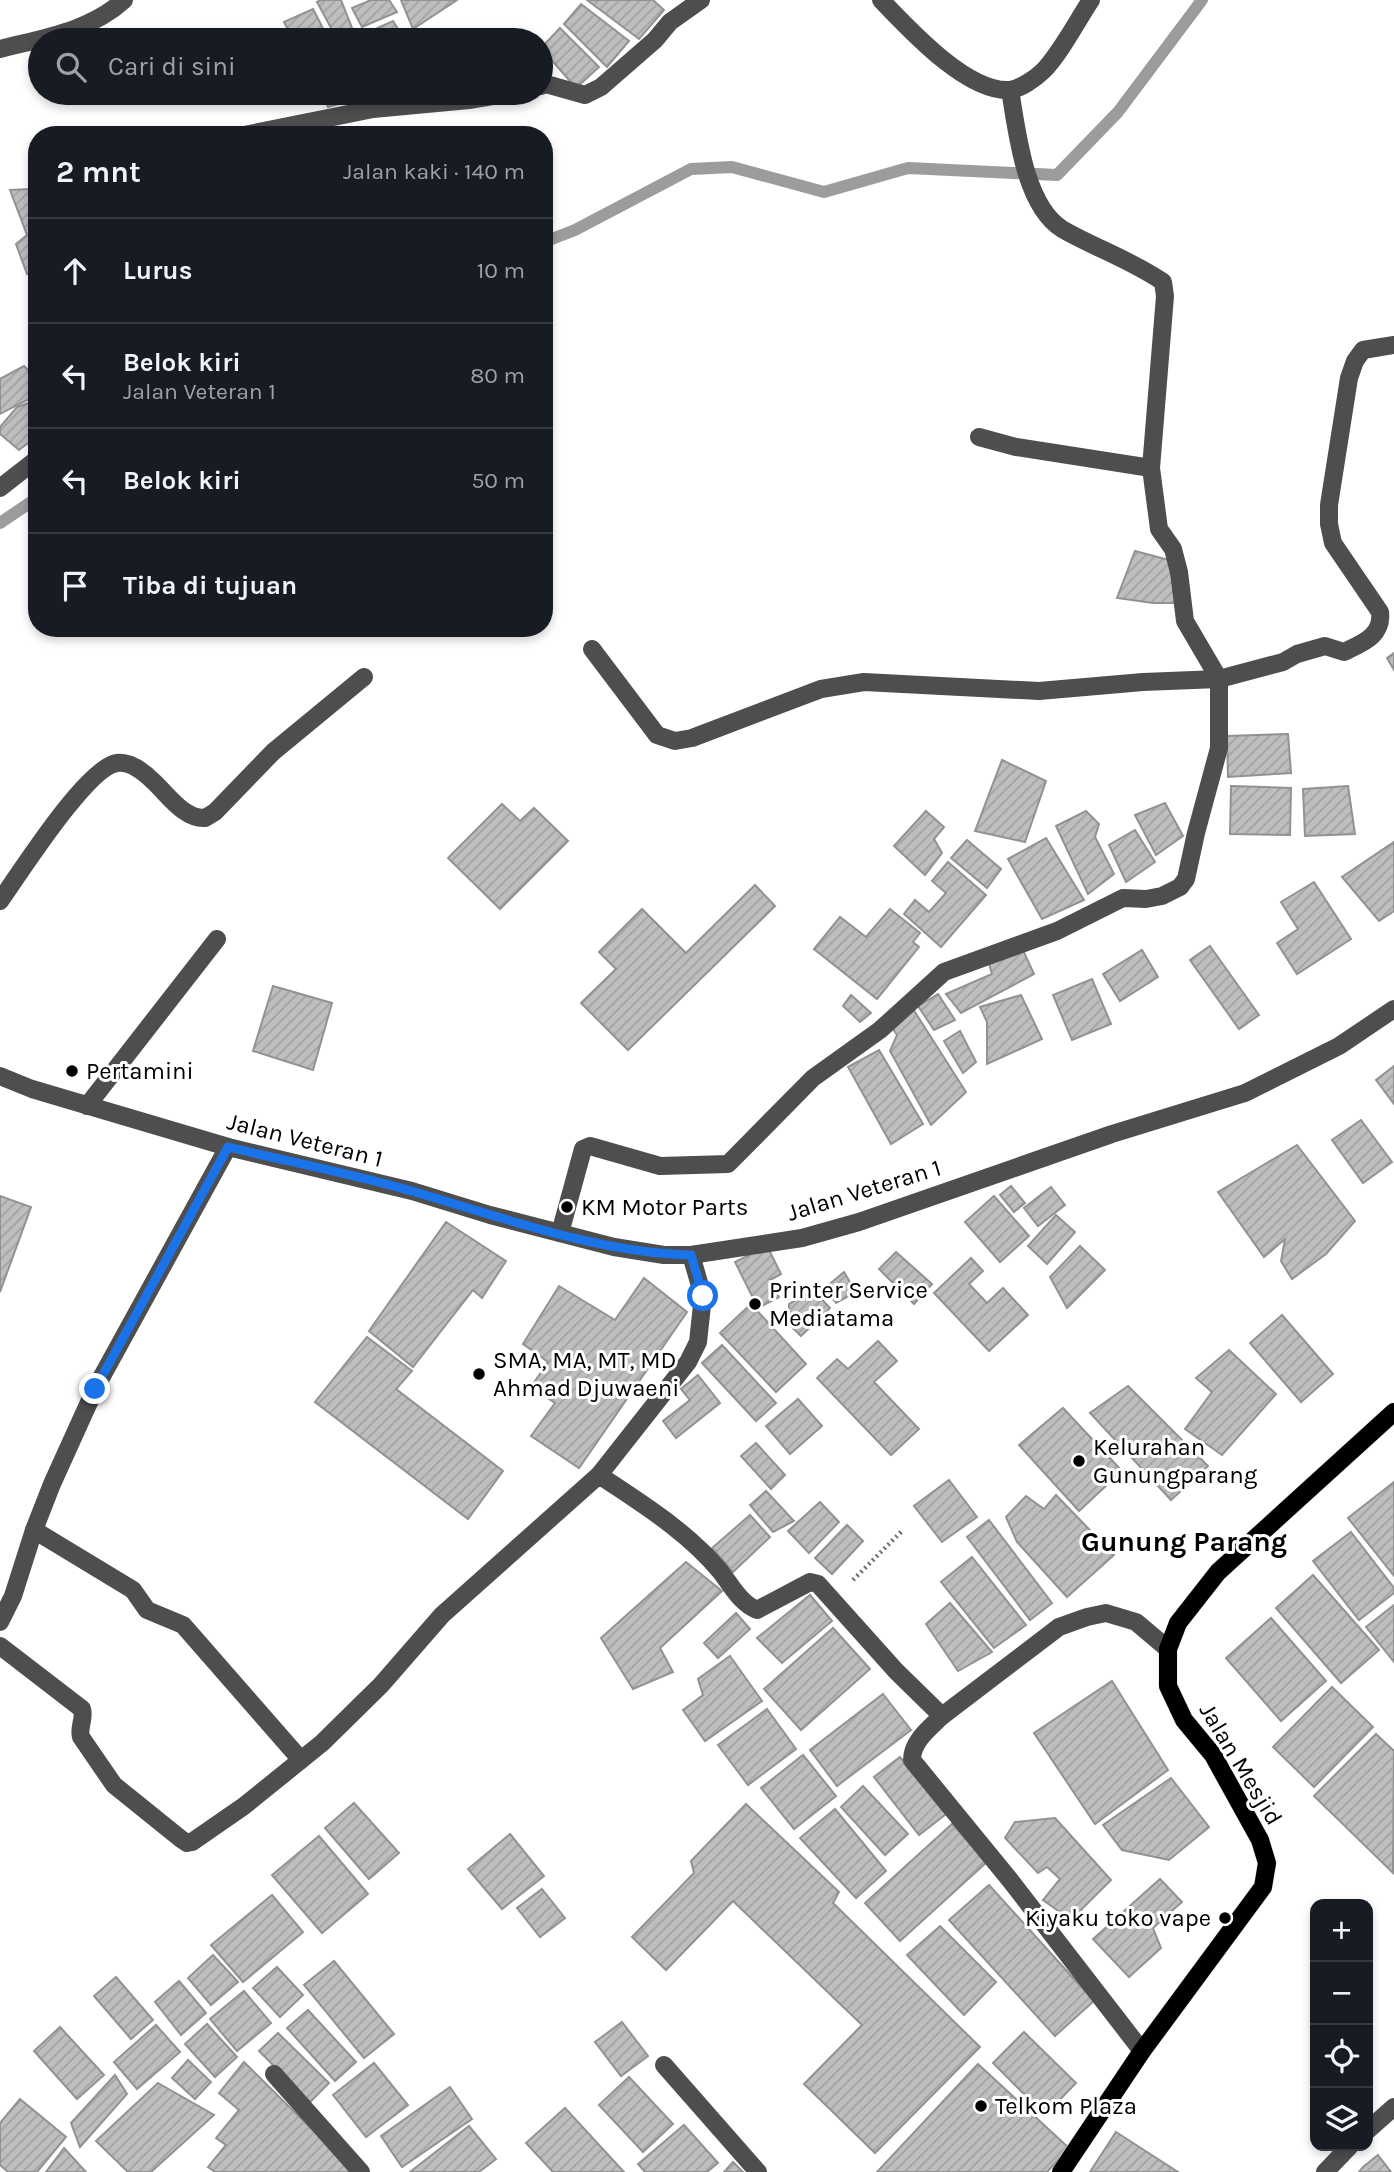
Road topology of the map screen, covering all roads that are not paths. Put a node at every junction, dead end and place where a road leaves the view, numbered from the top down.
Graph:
1 (124, 0) edge
2 (701, 0) edge
3 (881, 0) edge
4 (1091, 0) edge
5 (75, 28) edge
6 (28, 42) edge
7 (0, 49) edge
8 (553, 86) edge
9 (1010, 90) junction
10 (416, 105) edge
11 (289, 126) edge
12 (1394, 345) edge
13 (979, 438) dead end
14 (28, 466) edge
15 (1151, 468) junction
16 (0, 488) edge
17 (592, 649) dead end
18 (364, 677) dead end
19 (1219, 680) junction
20 (0, 901) edge
21 (218, 939) dead end
22 (1394, 1009) edge
23 (0, 1076) edge
24 (87, 1105) junction
25 (228, 1147) junction
26 (560, 1233) junction
27 (691, 1255) junction
28 (1394, 1412) edge
29 (599, 1475) junction
30 (34, 1530) junction
31 (0, 1622) edge
32 (0, 1646) edge
33 (1168, 1649) junction
34 (942, 1716) junction
35 (301, 1760) junction
36 (1142, 2051) junction
37 (663, 2065) dead end
38 (274, 2074) dead end
39 (1394, 2107) edge
40 (1373, 2126) edge
41 (1345, 2151) edge
42 (361, 2172) edge
43 (758, 2172) edge
44 (1061, 2172) edge
45 (1325, 2172) edge

1 - 5 street
2 - 8 street
3 - 9 street
4 - 9 street
6 - 7 street
9 - 15 street
10 - 11 street
12 - 19 street
13 - 15 street
14 - 16 street
15 - 19 street
17 - 19 street
18 - 20 street
19 - 26 street
21 - 24 street
22 - 27 street, Jalan Veteran 1
23 - 24 street, Jalan Veteran 1
24 - 25 street, Jalan Veteran 1
25 - 26 street, Jalan Veteran 1
25 - 30 street
26 - 27 street, Jalan Veteran 1
27 - 29 street
28 - 33 main road, Jalan Mesjid
29 - 34 street
29 - 35 street
30 - 31 street
30 - 35 street
32 - 35 street
33 - 34 street
33 - 36 main road, Jalan Mesjid
34 - 36 street
36 - 44 main road, Jalan Mesjid
37 - 43 street
38 - 42 street
39 - 40 street
41 - 45 street

